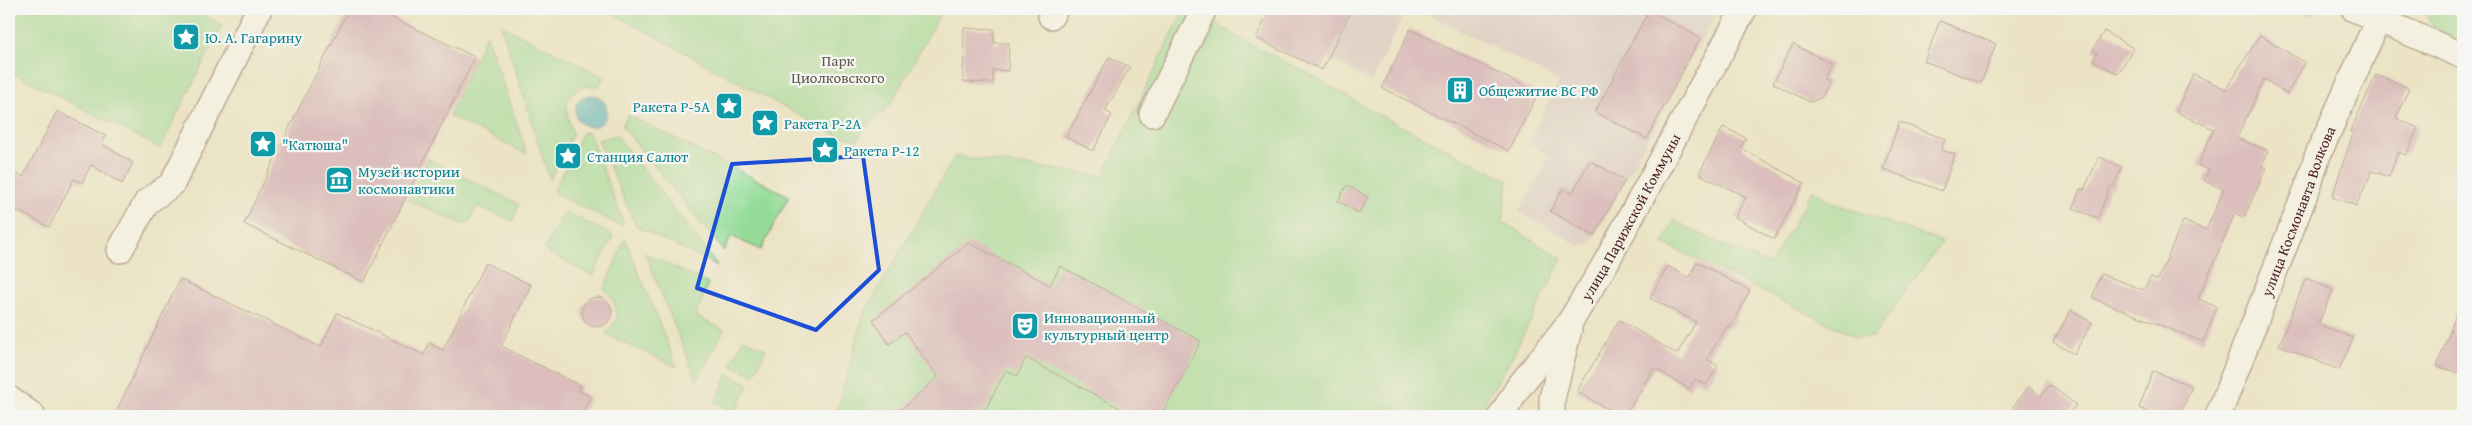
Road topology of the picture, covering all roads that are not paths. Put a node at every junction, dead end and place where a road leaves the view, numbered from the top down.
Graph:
1 (1204, 9) edge
2 (1744, 9) edge
3 (2354, 9) edge
4 (250, 12) edge
5 (2381, 15) edge
6 (2463, 56) edge
7 (1152, 114) dead end
8 (120, 250) dead end
9 (1570, 322) junction
10 (9, 399) edge
11 (32, 415) edge
12 (1501, 416) edge
13 (1552, 416) edge
14 (2218, 416) edge

1 - 7 street
2 - 9 street, улица Парижской Коммуны
3 - 5 street
4 - 8 street
5 - 6 street
5 - 14 street, улица Космонавта Волкова
9 - 12 street, улица Парижской Коммуны
9 - 13 street
10 - 11 street

